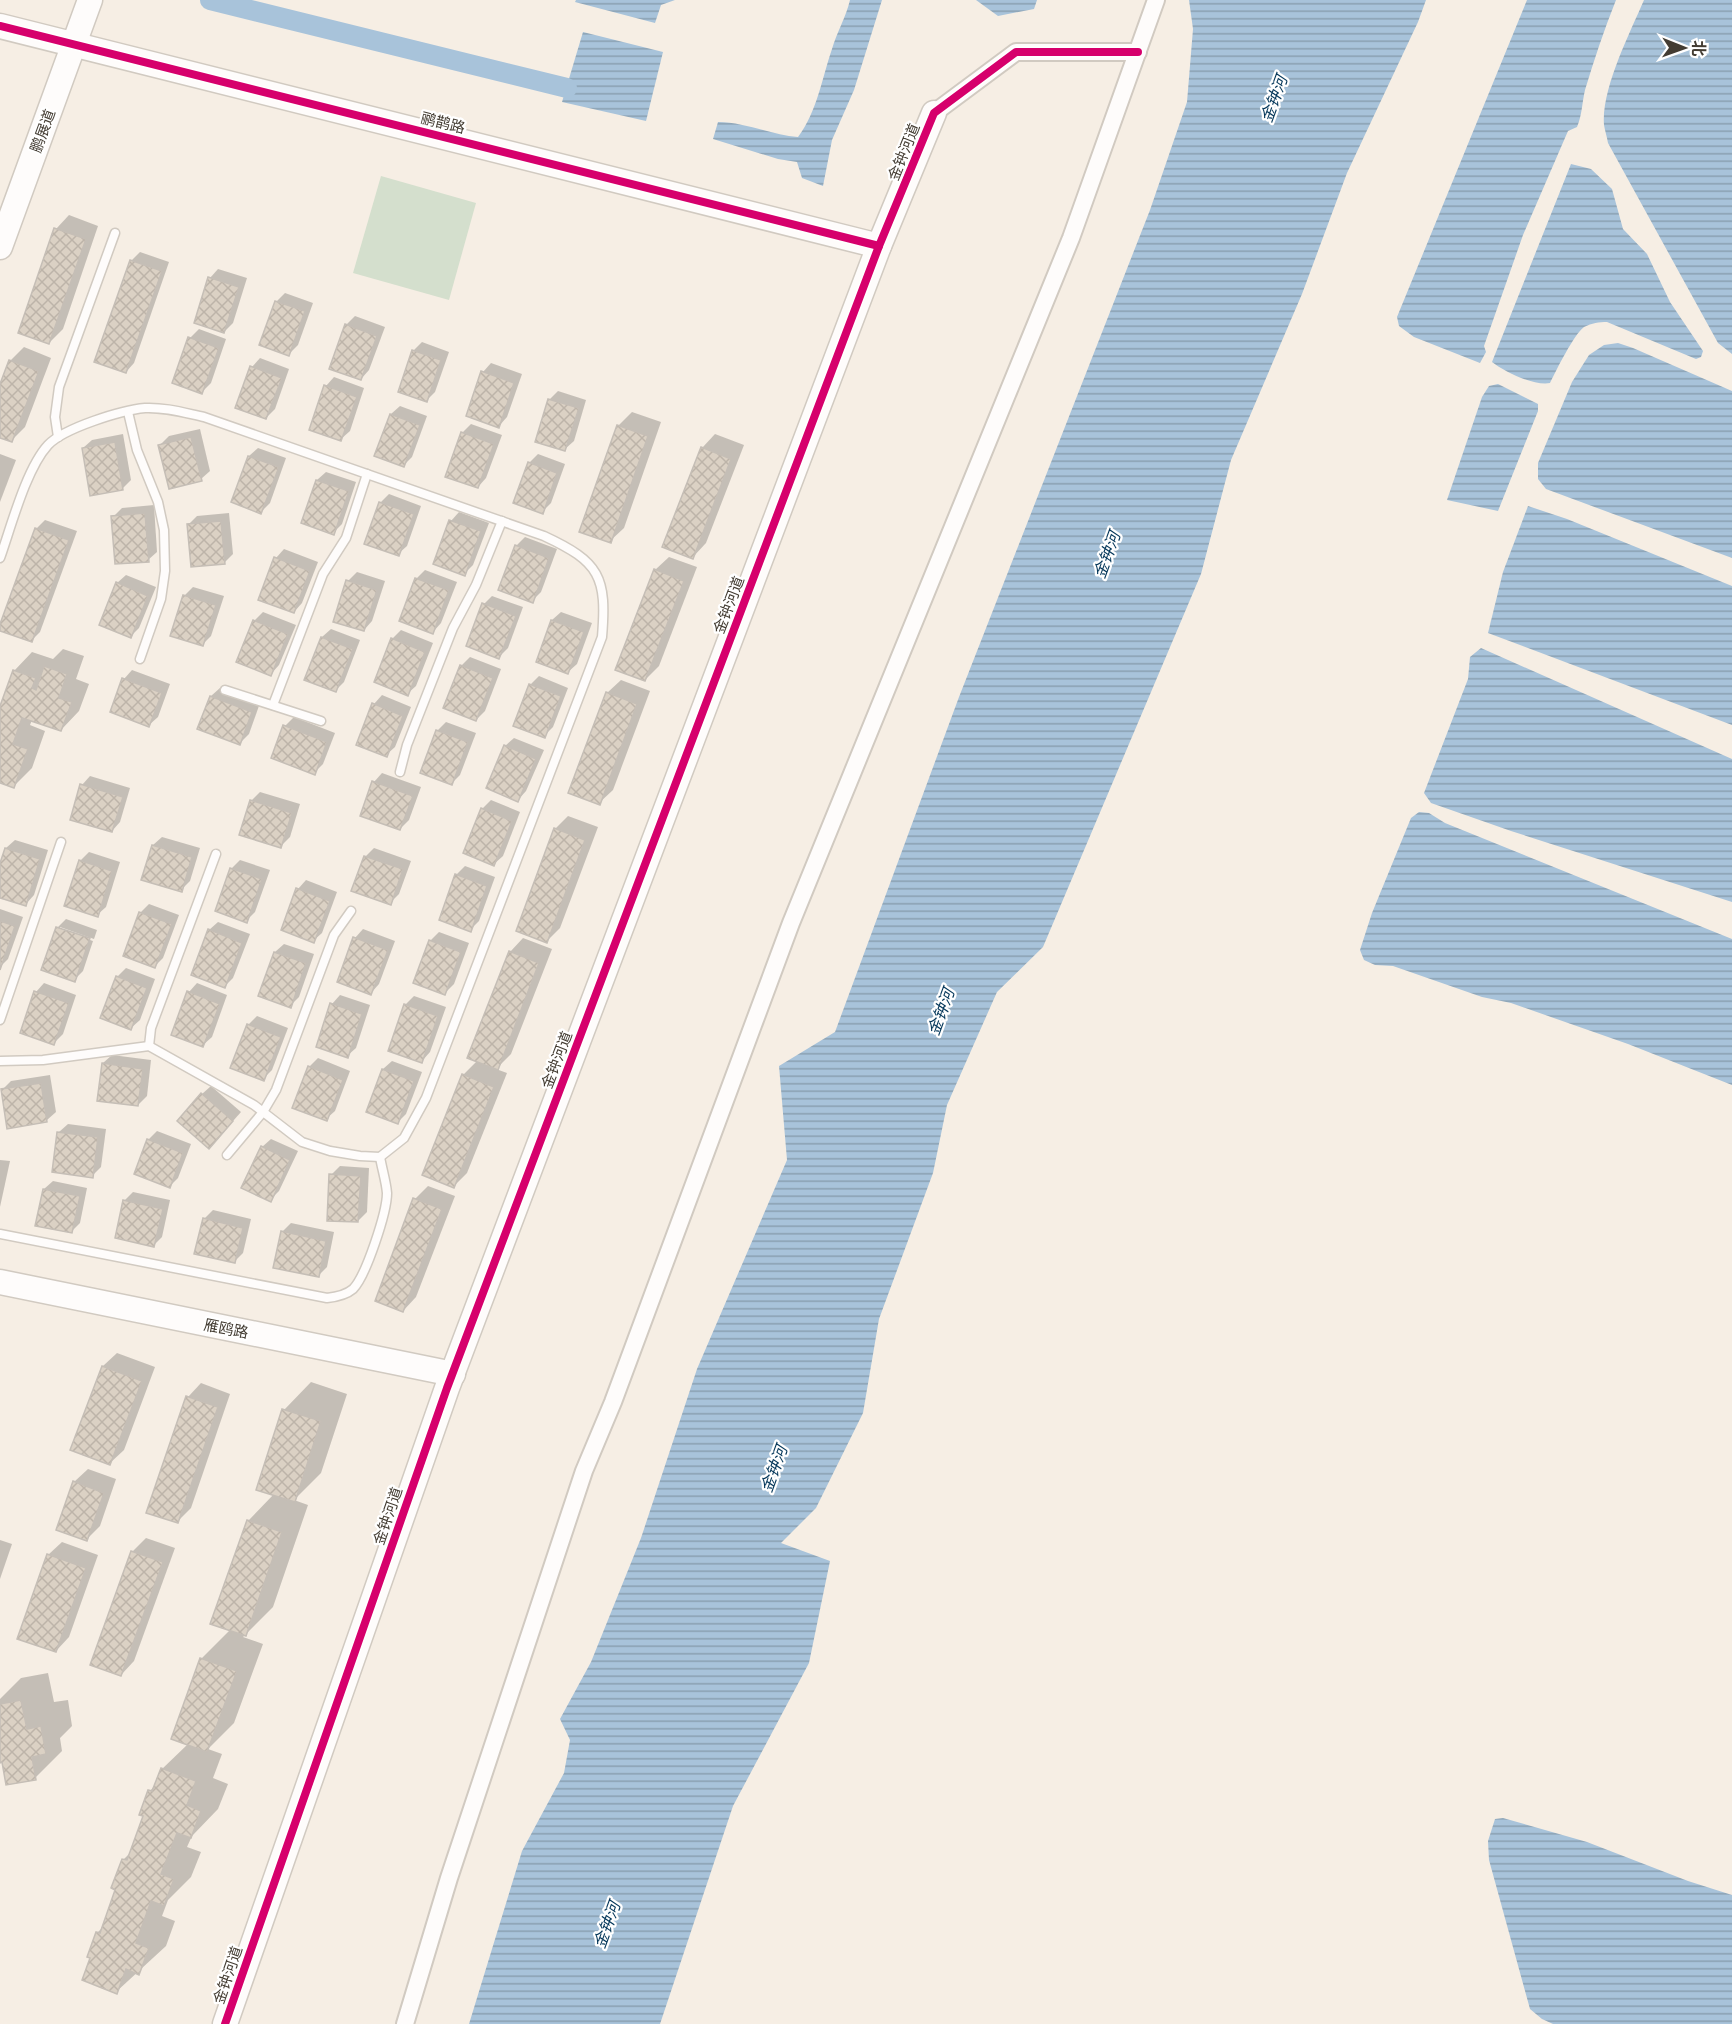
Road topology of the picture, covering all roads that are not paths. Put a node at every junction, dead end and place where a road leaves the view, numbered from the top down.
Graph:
1 (1156, 0) edge
2 (79, 7) edge
3 (0, 26) edge
4 (67, 43) junction
5 (1138, 52) junction
6 (934, 113) joint
7 (0, 200) edge
8 (115, 233) dead end
9 (879, 246) junction
10 (0, 247) edge
11 (128, 412) junction
12 (58, 437) junction
13 (367, 474) junction
14 (502, 521) junction
15 (0, 558) edge
16 (140, 659) dead end
17 (225, 690) dead end
18 (273, 705) junction
19 (321, 721) dead end
20 (400, 772) dead end
21 (61, 842) dead end
22 (216, 854) dead end
23 (351, 911) dead end
24 (0, 1020) edge
25 (149, 1046) junction
26 (0, 1061) edge
27 (263, 1112) junction
28 (227, 1155) dead end
29 (380, 1157) junction
30 (0, 1234) edge
31 (0, 1282) edge
32 (0, 1298) edge
33 (450, 1381) junction
34 (225, 2024) edge
35 (405, 2024) edge

1 - 5 street
2 - 4 street, 鹏展道
3 - 4 street, 鹂鹊路
4 - 7 street, 鹏展道
4 - 9 street, 鹂鹊路
4 - 10 street, 鹏展道
5 - 6 street
5 - 35 street
6 - 9 street, 金钟河道
8 - 12 lane
9 - 33 street, 金钟河道
11 - 12 lane
11 - 13 lane
11 - 16 lane
12 - 15 lane
13 - 14 lane
13 - 18 lane
14 - 20 lane
14 - 29 lane
17 - 18 lane
18 - 19 lane
21 - 24 lane
22 - 25 lane
23 - 27 lane
25 - 26 lane
25 - 27 lane
27 - 28 lane
27 - 29 lane
29 - 30 lane
31 - 33 street, 雁鸥路
32 - 33 street, 雁鸥路
33 - 34 street, 金钟河道

